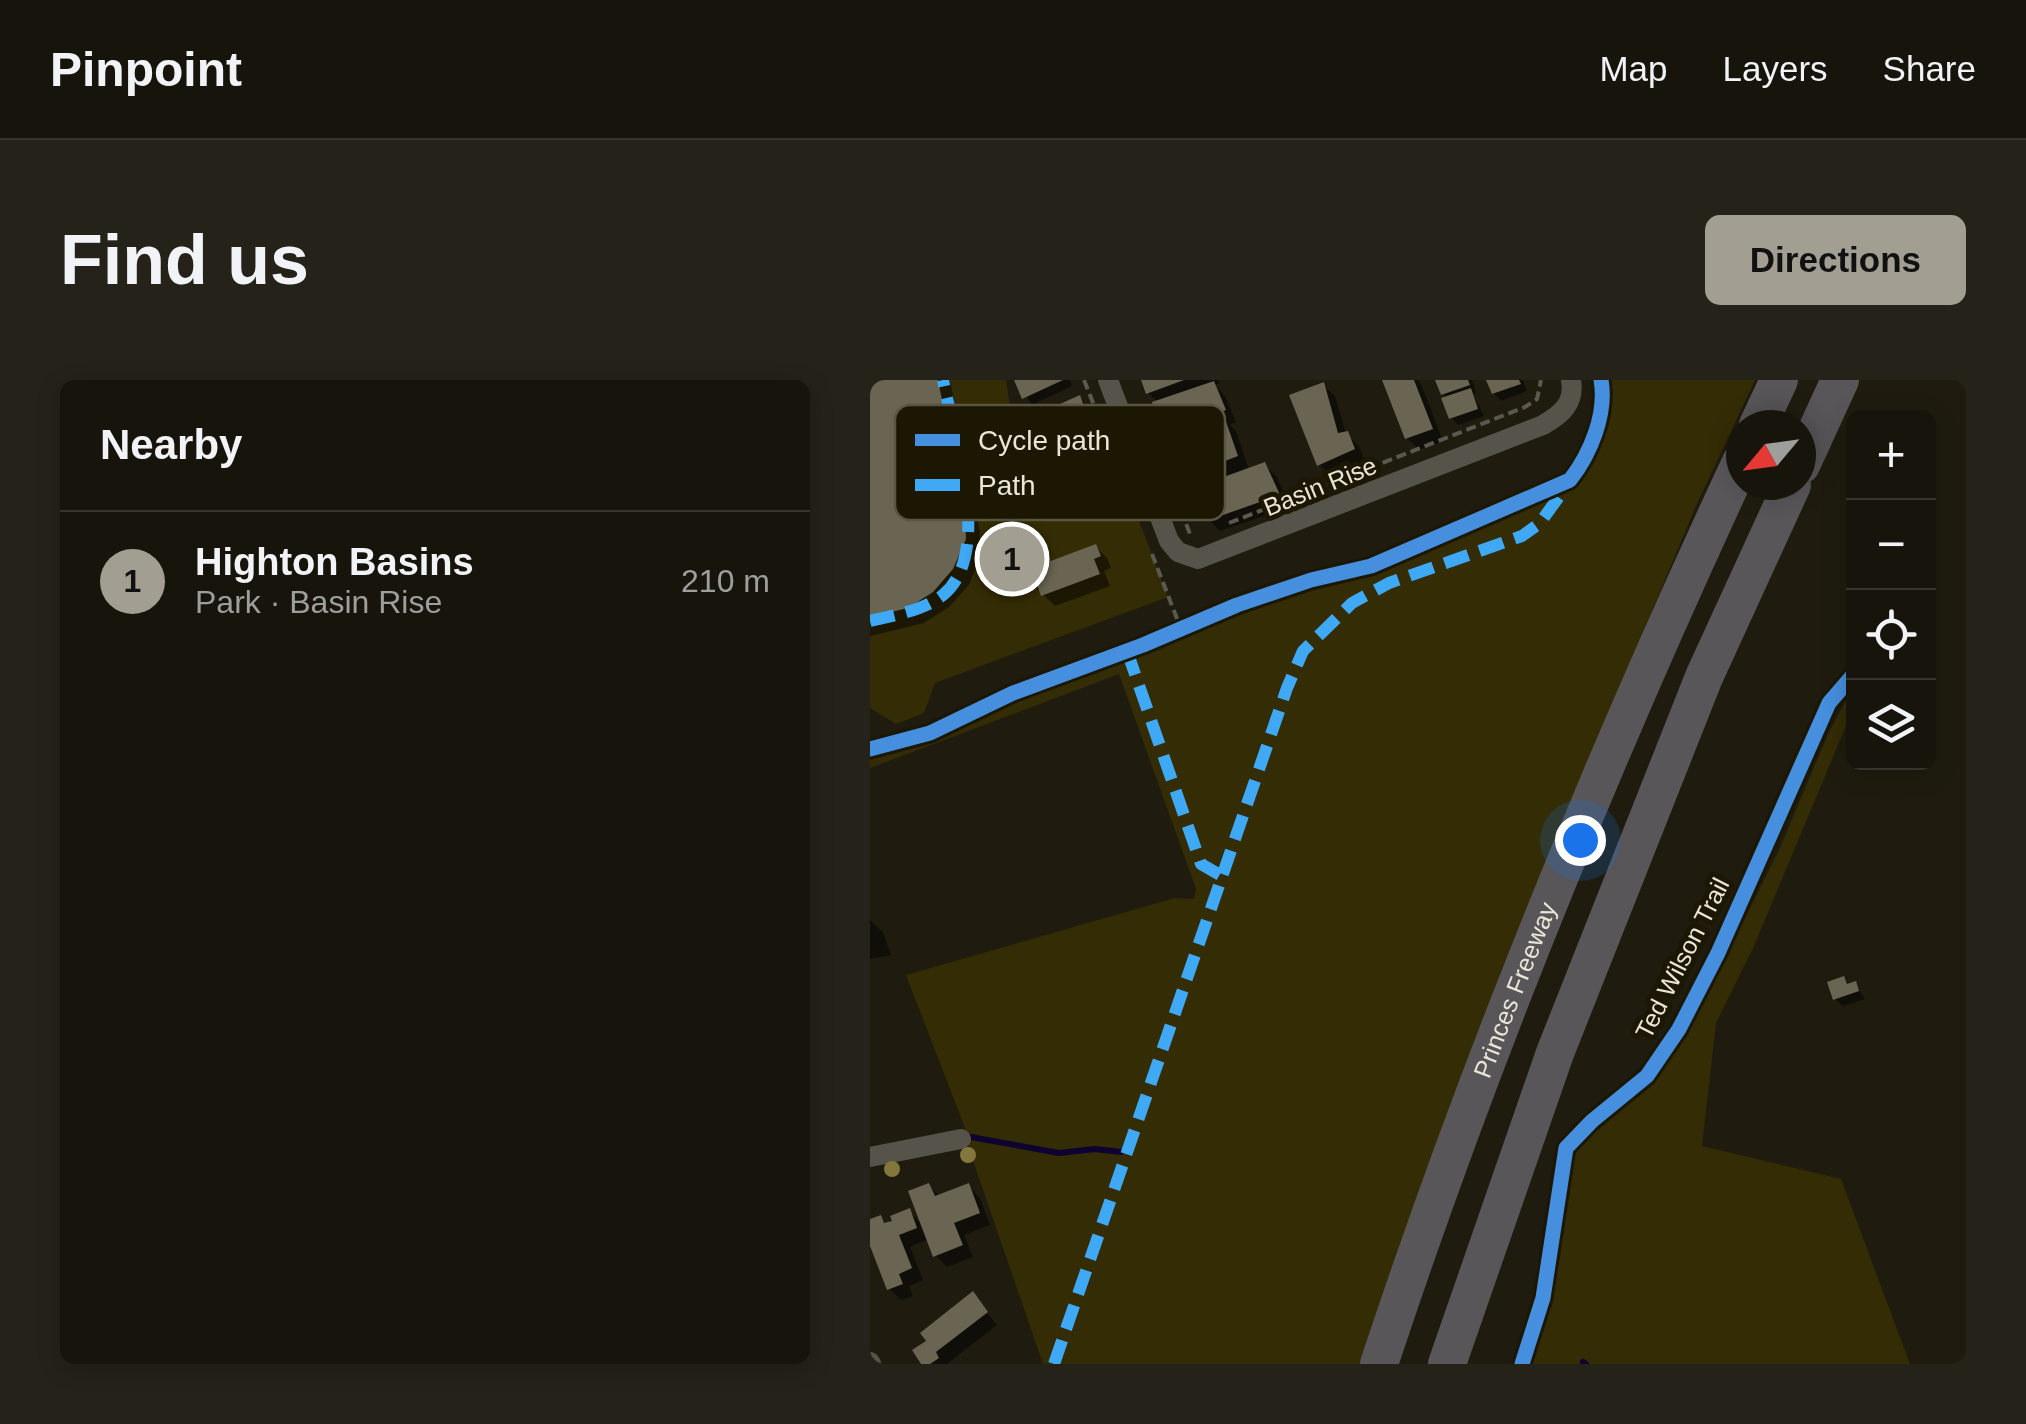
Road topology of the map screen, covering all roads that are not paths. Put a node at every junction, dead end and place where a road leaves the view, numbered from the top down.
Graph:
1 (1108, 380) edge
2 (1571, 380) edge
3 (1779, 380) edge
4 (1840, 380) edge
5 (1117, 405) edge
6 (1765, 410) edge
7 (1816, 432) edge
8 (1726, 496) edge
9 (1785, 500) edge
10 (1161, 520) edge
11 (961, 1139) dead end
12 (870, 1157) edge
13 (1379, 1364) edge
14 (1447, 1364) edge

1 - 5 street, Basin Rise
2 - 10 street, Basin Rise
3 - 6 highway
4 - 7 highway
8 - 13 highway, Princes Freeway
9 - 14 highway
11 - 12 street

